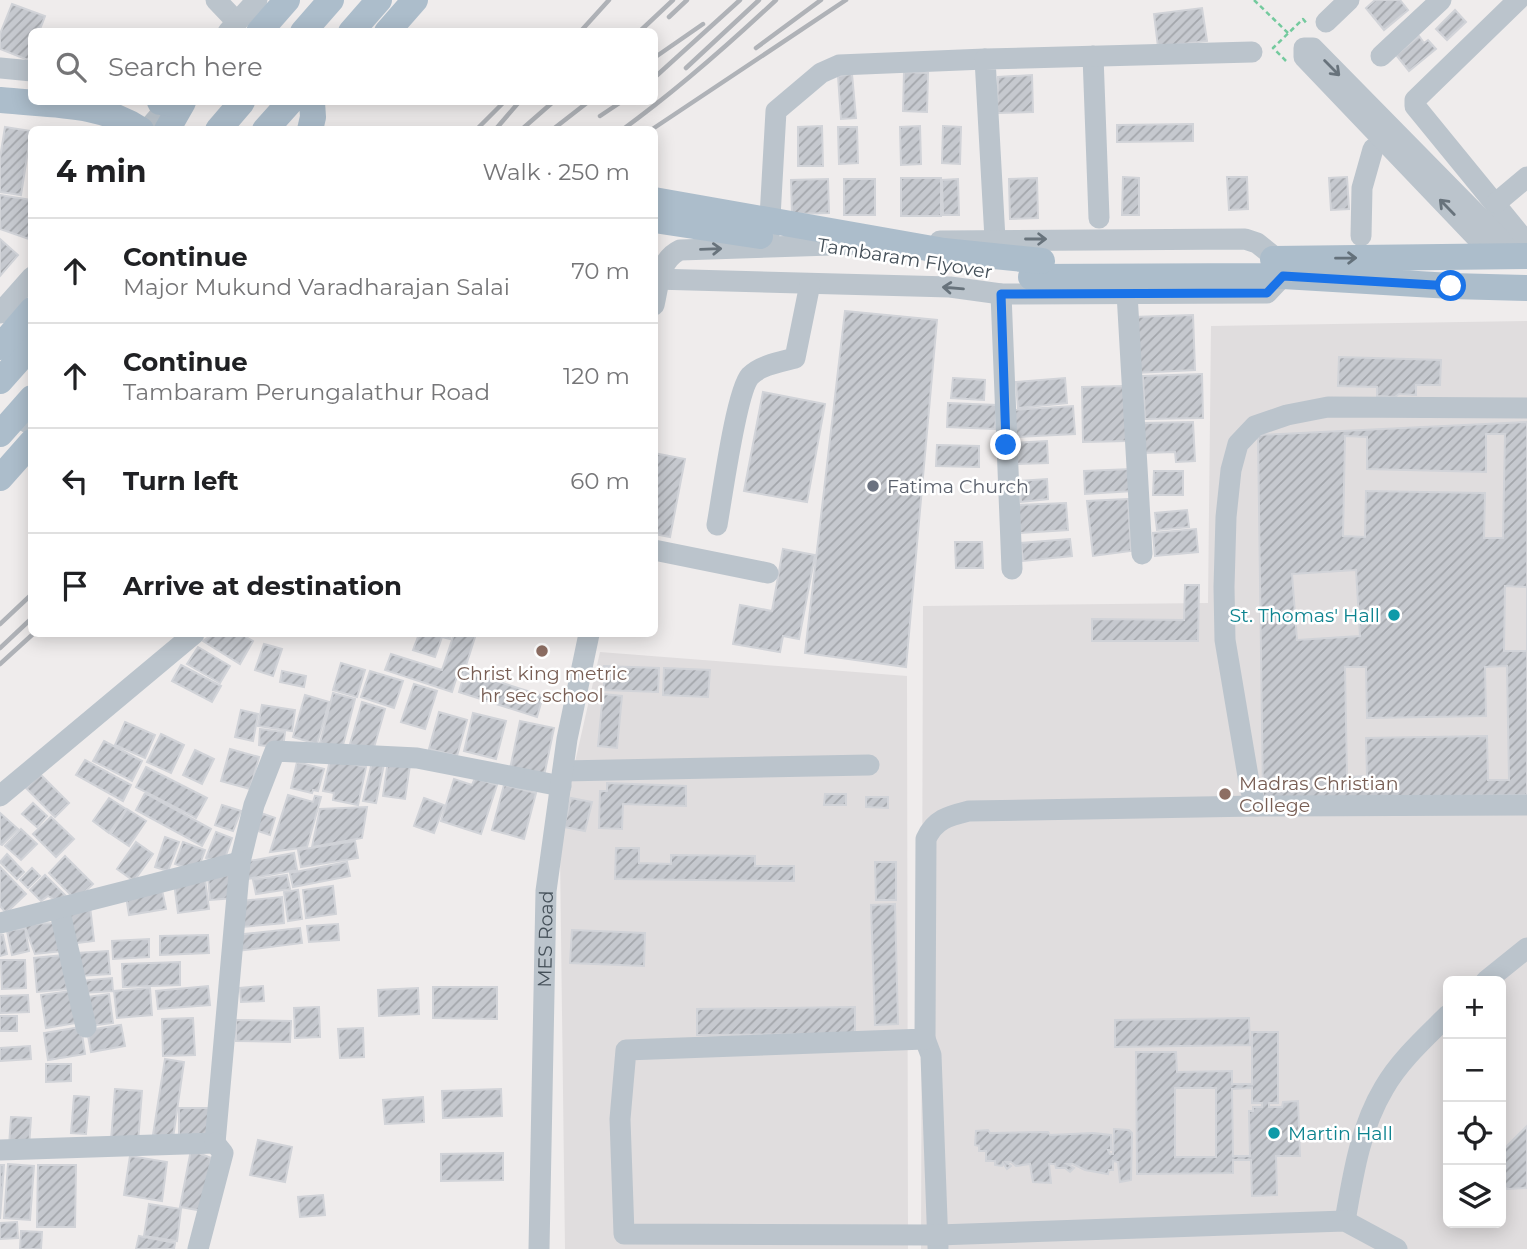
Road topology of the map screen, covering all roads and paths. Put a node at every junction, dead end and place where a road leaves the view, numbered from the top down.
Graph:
1 (216, 0) edge
2 (257, 0) edge
3 (287, 0) edge
4 (331, 0) edge
5 (379, 0) edge
6 (415, 0) edge
7 (1254, 0) edge
8 (1349, 0) edge
9 (1441, 0) edge
10 (1518, 0) edge
11 (1326, 22) dead end
12 (241, 28) edge
13 (306, 28) edge
14 (354, 28) edge
15 (390, 28) edge
16 (1289, 33) dead end
17 (1252, 52) dead end
18 (1093, 56) junction
19 (1381, 56) dead end
20 (985, 59) junction
21 (0, 68) edge
22 (28, 71) edge
23 (0, 84) edge
24 (28, 87) edge
25 (0, 100) edge
26 (28, 103) edge
27 (52, 105) edge
28 (170, 105) edge
29 (172, 105) edge
30 (239, 105) edge
31 (287, 105) edge
32 (135, 126) edge
33 (152, 126) edge
34 (168, 126) edge
35 (221, 126) edge
36 (269, 126) edge
37 (1373, 149) dead end
38 (1527, 177) edge
39 (658, 201) edge
40 (1496, 203) junction
41 (1099, 218) dead end
42 (658, 221) edge
43 (1518, 221) edge
44 (1361, 236) dead end
45 (995, 239) junction
46 (769, 247) junction
47 (1515, 253) edge
48 (1280, 267) junction
49 (1221, 268) junction
50 (658, 277) edge
51 (658, 279) edge
52 (28, 282) edge
53 (810, 284) junction
54 (1527, 288) edge
55 (1127, 293) junction
56 (1001, 294) junction
57 (0, 313) edge
58 (28, 315) edge
59 (0, 332) edge
60 (0, 347) edge
61 (28, 347) edge
62 (28, 349) edge
63 (0, 382) edge
64 (1527, 408) edge
65 (0, 442) edge
66 (28, 446) edge
67 (28, 453) edge
68 (0, 478) edge
69 (717, 525) dead end
70 (658, 551) edge
71 (1142, 554) dead end
72 (1012, 569) dead end
73 (768, 573) dead end
74 (190, 637) edge
75 (588, 637) edge
76 (869, 765) dead end
77 (562, 778) junction
78 (0, 796) edge
79 (1527, 805) edge
80 (1256, 806) junction
81 (240, 862) junction
82 (59, 908) junction
83 (0, 923) edge
84 (1527, 948) edge
85 (1492, 976) edge
86 (1443, 1020) edge
87 (86, 1027) dead end
88 (925, 1039) junction
89 (215, 1143) junction
90 (0, 1150) edge
91 (1345, 1221) junction
92 (938, 1242) edge
93 (198, 1249) edge
94 (540, 1249) edge
95 (1397, 1249) edge

1 - 12 street
2 - 12 street
3 - 12 main road
4 - 13 main road
5 - 14 main road
6 - 15 main road
7 - 16 path
8 - 11 street
9 - 19 street
10 - 40 street
17 - 18 street
18 - 20 street
18 - 41 street
20 - 45 street
20 - 46 street
21 - 22 street
23 - 24 main road
25 - 26 main road
27 - 32 main road
28 - 33 street
29 - 34 main road
30 - 35 main road
31 - 36 main road
37 - 44 street
38 - 40 street
39 - 49 main road, Tambaram Flyover, bridge
40 - 43 street
42 - 49 main road, Tambaram Flyover, bridge
43 - 47 street
45 - 46 street
45 -> 48 street
50 -> 46 street
47 -> 47 street
48 -> 47 main road
48 - 49 main road, Tambaram Flyover
48 - 54 main road
48 - 55 street
51 - 53 street
52 - 57 street
56 -> 53 street
53 - 69 street
55 - 56 street
55 - 71 street
56 - 72 street
58 - 60 main road, bridge
59 - 61 main road
62 - 63 main road
64 - 80 street
65 - 67 street
66 - 68 main road, bridge
70 - 73 street
74 - 78 street
75 - 77 street, MES Road
76 - 77 street
77 - 81 street
77 - 94 street, MES Road
79 - 80 street
80 - 88 street
81 - 82 street
81 - 89 street
82 - 83 street
82 - 87 street
84 - 85 street
86 - 91 street
88 - 92 street
88 - 92 street
89 - 90 street
89 - 93 street
91 - 92 street
91 - 95 street

